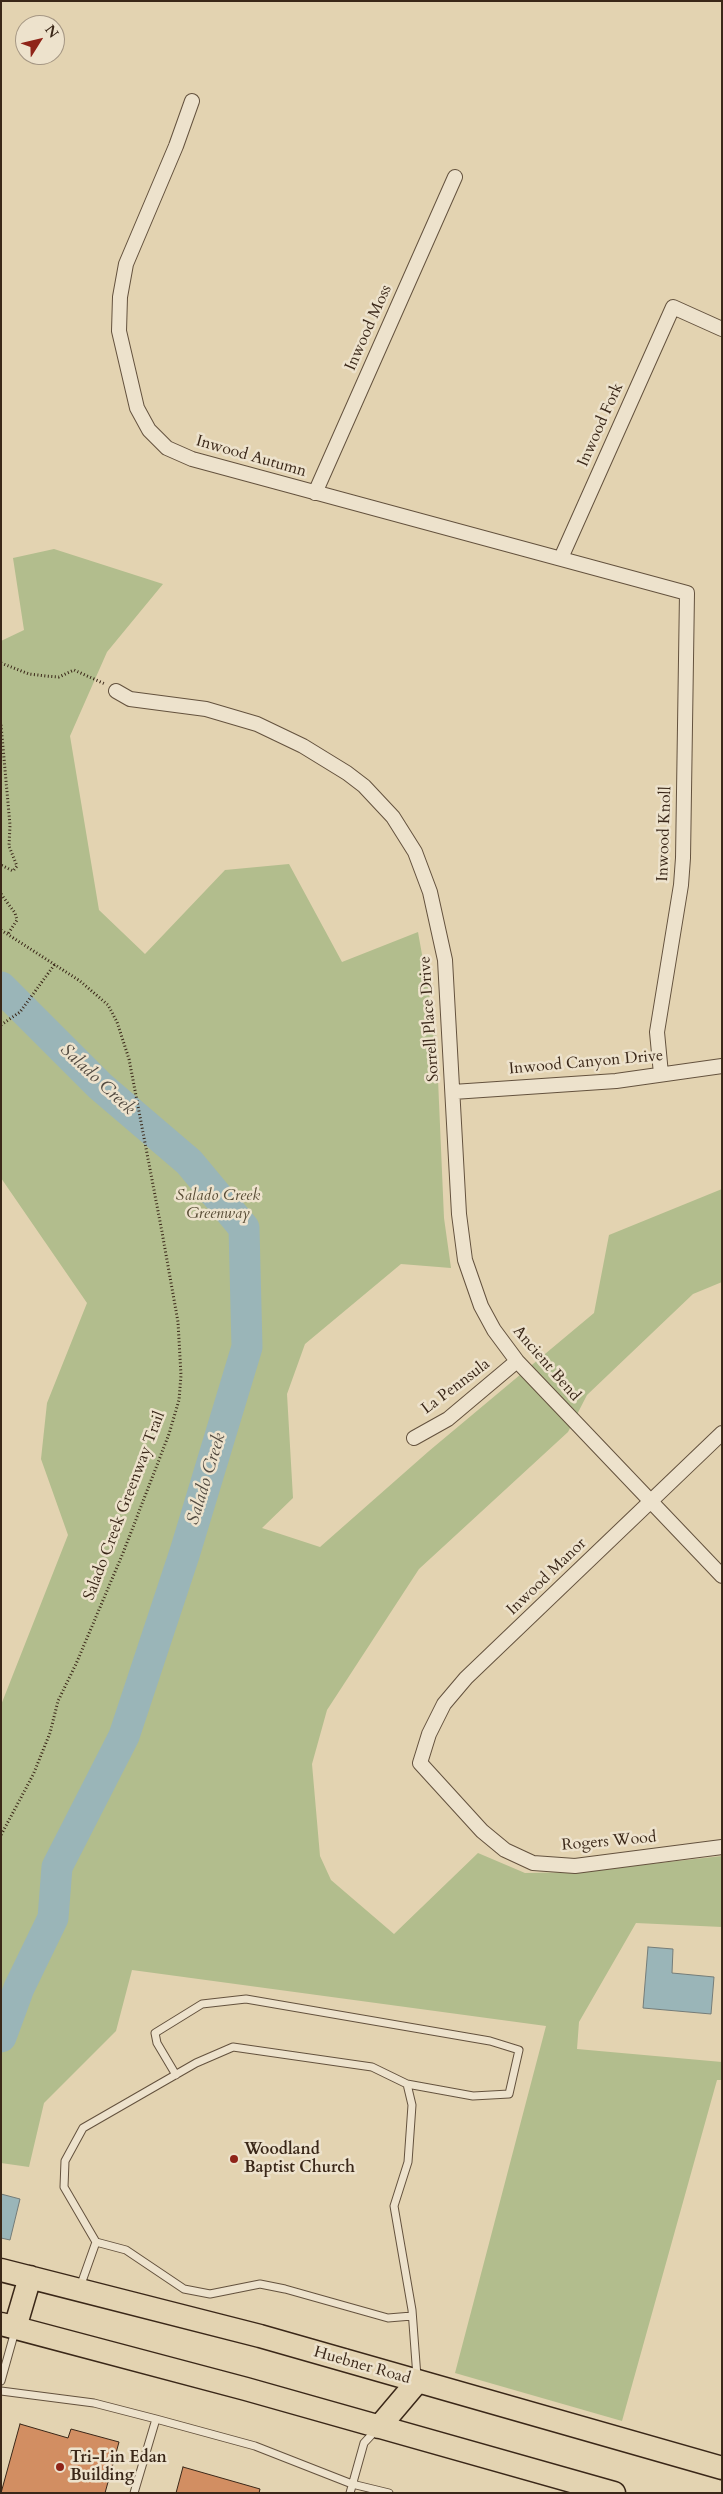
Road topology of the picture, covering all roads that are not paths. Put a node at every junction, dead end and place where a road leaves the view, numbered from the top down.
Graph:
1 (192, 101) dead end
2 (455, 177) dead end
3 (722, 329) edge
4 (315, 493) junction
5 (561, 558) junction
6 (687, 593) joint
7 (116, 691) road end
8 (722, 1066) edge
9 (661, 1074) junction
10 (453, 1092) junction
11 (517, 1361) junction
12 (722, 1433) edge
13 (414, 1438) dead end
14 (650, 1502) junction
15 (722, 1576) edge
16 (420, 1763) joint
17 (722, 1848) edge
18 (176, 2075) junction
19 (407, 2084) junction
20 (96, 2242) junction
21 (1, 2270) edge
22 (30, 2277) junction
23 (79, 2290) junction
24 (412, 2316) junction
25 (8, 2326) edge
26 (1, 2381) edge
27 (417, 2382) junction
28 (1, 2391) edge
29 (156, 2419) junction
30 (379, 2427) junction
31 (722, 2468) edge
32 (352, 2484) junction
33 (134, 2493) edge
34 (350, 2493) edge
35 (389, 2493) edge
36 (614, 2493) edge

1 - 4 street, Inwood Autumn
2 - 4 street, Inwood Moss
3 - 5 street, Inwood Fork
4 - 5 street, Inwood Autumn
5 - 6 street, Inwood Autumn
6 - 9 street, Inwood Knoll
7 - 10 street, Sorrell Place Drive
8 - 9 street, Inwood Canyon Drive
9 - 10 street, Inwood Canyon Drive
10 - 11 street, Ancient Bend
11 - 13 street, La Pennsula
11 - 14 street, Ancient Bend
12 - 14 street, Inwood Manor
14 - 15 street, Ancient Bend
14 - 16 street, Inwood Manor
16 - 17 street, Rogers Wood
18 - 19 lane
18 - 19 lane
18 - 20 lane
19 - 24 lane
20 - 23 lane
20 - 24 lane
21 - 22 main road, Huebner Road
22 - 23 main road, Huebner Road
22 - 25 main road
23 - 27 main road, Huebner Road
24 - 27 lane
25 - 26 lane
25 - 30 main road
27 - 30 main road
27 - 31 main road, Huebner Road
28 - 29 lane
29 - 32 lane
29 - 33 lane
30 - 32 lane
30 - 36 main road
32 - 34 lane
32 - 35 lane

